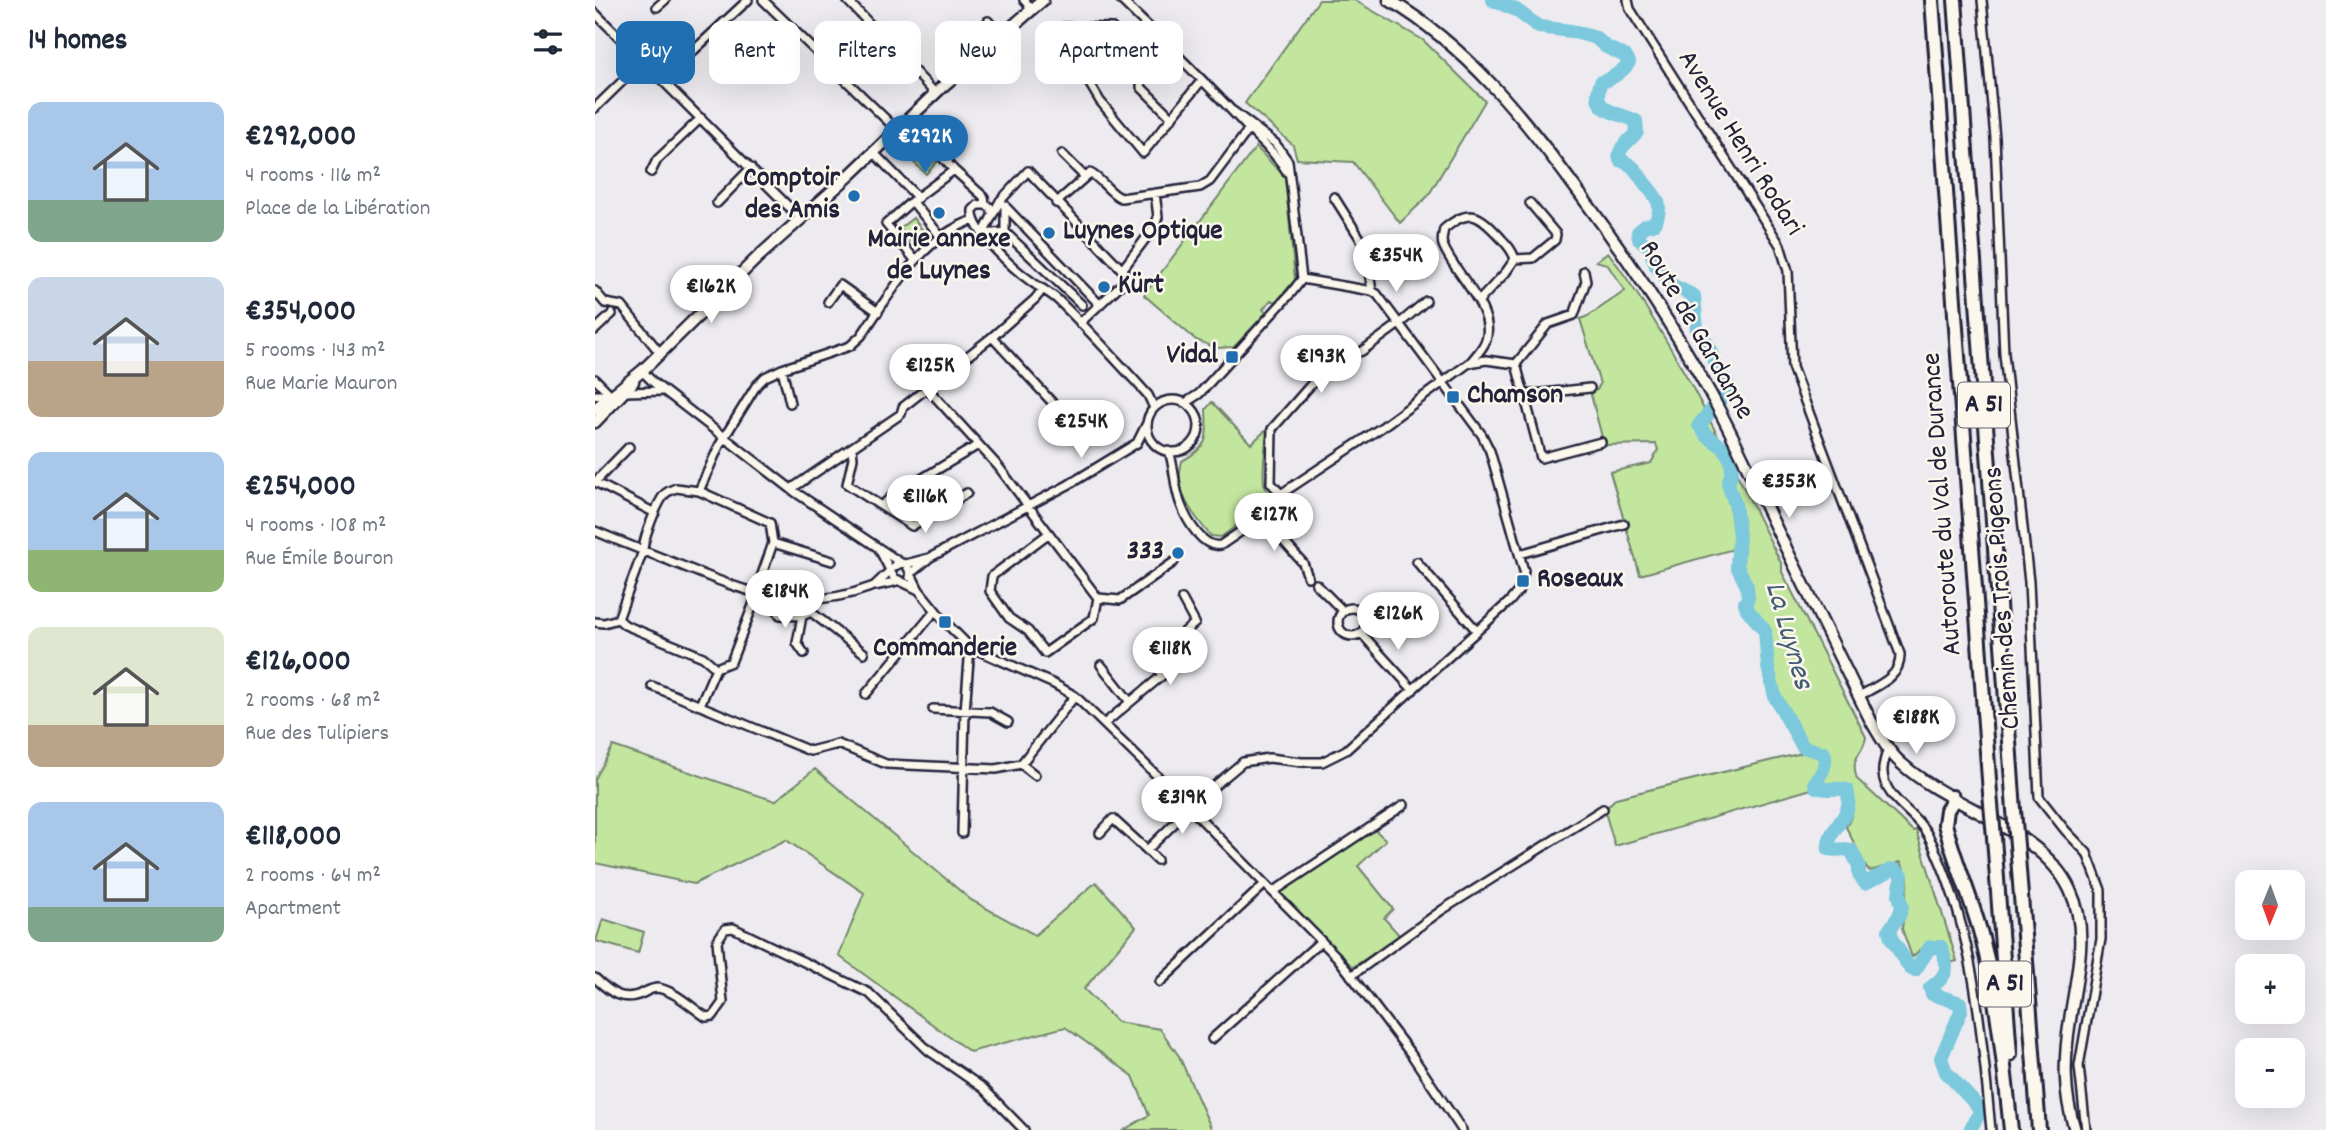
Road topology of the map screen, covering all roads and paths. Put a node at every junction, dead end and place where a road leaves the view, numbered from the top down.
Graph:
1 (665, 0) edge
2 (748, 0) edge
3 (763, 0) edge
4 (847, 0) edge
5 (1044, 0) edge
6 (1124, 0) edge
7 (1380, 0) edge
8 (1389, 0) edge
9 (1628, 0) edge
10 (1932, 0) edge
11 (1955, 0) edge
12 (1982, 0) edge
13 (1030, 4) edge
14 (657, 7) dead end
15 (595, 13) edge
16 (1013, 21) edge
17 (616, 34) edge
18 (695, 49) edge
19 (1202, 80) junction
20 (617, 84) edge
21 (666, 84) edge
22 (945, 84) edge
23 (935, 93) junction
24 (597, 102) edge
25 (1233, 111) junction
26 (701, 118) junction
27 (909, 118) junction
28 (1172, 118) junction
29 (1249, 129) junction
30 (897, 130) junction
31 (874, 153) junction
32 (1062, 153) dead end
33 (751, 168) junction
34 (952, 168) junction
35 (651, 172) dead end
36 (1289, 175) junction
37 (1084, 176) junction
38 (1579, 192) junction
39 (1155, 193) junction
40 (1334, 197) dead end
41 (915, 199) junction
42 (1003, 203) junction
43 (1056, 203) junction
44 (1530, 203) dead end
45 (717, 204) dead end
46 (983, 205) junction
47 (993, 214) junction
48 (801, 219) junction
49 (972, 220) junction
50 (987, 223) junction
51 (1005, 232) junction
52 (983, 234) junction
53 (941, 237) junction
54 (1515, 259) junction
55 (915, 260) junction
56 (1122, 270) junction
57 (1584, 271) dead end
58 (1302, 279) junction
59 (1043, 289) junction
60 (595, 291) edge
61 (1372, 291) junction
62 (1426, 301) dead end
63 (1479, 301) junction
64 (828, 302) dead end
65 (1082, 305) dead end
66 (1100, 305) junction
67 (878, 312) junction
68 (612, 314) dead end
69 (1080, 323) junction
70 (1399, 324) junction
71 (595, 330) edge
72 (992, 337) junction
73 (660, 353) junction
74 (1288, 357) dead end
75 (1469, 363) junction
76 (1516, 364) junction
77 (782, 369) junction
78 (642, 371) junction
79 (595, 379) edge
80 (1315, 380) junction
81 (1443, 384) junction
82 (1590, 388) dead end
83 (928, 389) junction
84 (664, 391) junction
85 (625, 392) junction
86 (1199, 394) junction
87 (1524, 394) junction
88 (595, 395) edge
89 (611, 395) junction
90 (1148, 395) junction
91 (1168, 400) junction
92 (789, 403) dead end
93 (1185, 403) junction
94 (1154, 408) junction
95 (595, 409) edge
96 (1197, 416) junction
97 (595, 422) edge
98 (1147, 423) junction
99 (1045, 427) dead end
100 (725, 438) junction
101 (1601, 442) dead end
102 (1137, 443) junction
103 (1153, 443) junction
104 (978, 445) junction
105 (629, 447) dead end
106 (852, 448) junction
107 (1182, 450) junction
108 (1169, 451) junction
109 (1175, 468) junction
110 (791, 489) junction
111 (699, 492) junction
112 (967, 493) dead end
113 (1281, 494) junction
114 (881, 506) junction
115 (1029, 506) junction
116 (655, 513) junction
117 (1262, 517) junction
118 (1624, 524) dead end
119 (595, 531) edge
120 (1048, 534) junction
121 (773, 543) junction
122 (878, 548) junction
123 (643, 551) junction
124 (1520, 554) junction
125 (929, 558) junction
126 (832, 561) dead end
127 (1174, 562) dead end
128 (1417, 562) dead end
129 (904, 563) junction
130 (891, 570) junction
131 (911, 573) junction
132 (1308, 577) dead end
133 (899, 581) junction
134 (1316, 584) dead end
135 (874, 585) junction
136 (919, 590) junction
137 (757, 594) junction
138 (773, 598) junction
139 (1098, 598) junction
140 (1182, 599) dead end
141 (811, 600) junction
142 (935, 611) junction
143 (1343, 611) junction
144 (811, 612) junction
145 (802, 616) junction
146 (618, 619) junction
147 (595, 622) edge
148 (1477, 631) junction
149 (1362, 634) junction
150 (1177, 640) junction
151 (970, 647) junction
152 (804, 653) dead end
153 (864, 653) dead end
154 (1101, 665) dead end
155 (716, 668) junction
156 (1162, 676) junction
157 (652, 686) dead end
158 (1413, 690) junction
159 (866, 694) dead end
160 (1859, 695) junction
161 (1075, 696) junction
162 (1130, 702) junction
163 (700, 705) junction
164 (933, 709) dead end
165 (965, 711) junction
166 (1008, 722) dead end
167 (1104, 724) junction
168 (1888, 747) junction
169 (1021, 764) junction
170 (964, 768) junction
171 (1035, 775) dead end
172 (1951, 802) junction
173 (1404, 805) dead end
174 (1967, 805) joint
175 (1189, 809) junction
176 (1603, 809) dead end
177 (961, 833) dead end
178 (1100, 833) dead end
179 (1147, 850) junction
180 (1157, 860) dead end
181 (1265, 884) junction
182 (1273, 892) junction
183 (1321, 941) junction
184 (1351, 976) junction
185 (595, 978) edge
186 (1160, 982) dead end
187 (1212, 1039) dead end
188 (1024, 1130) edge
189 (1462, 1130) edge
190 (1991, 1130) edge
191 (2014, 1130) edge
192 (2039, 1130) edge
193 (2075, 1130) edge
194 (2086, 1130) edge

1 - 14 street
2 - 18 street
3 - 30 street
4 - 23 street
5 - 13 main road
6 - 19 street
7 - 38 main road, Route de Gardanne
8 - 38 main road, Route de Gardanne
9 - 160 street, Avenue Henri Rodari
10 - 191 highway, Autoroute du Val de Durance / A 51, bridge
11 - 192 highway, Autoroute du Val de Durance / A 51, bridge
12 - 194 street, Chemin des Trois Pigeons
13 - 16 main road
15 - 17 street
19 - 25 street
19 - 28 street
20 - 24 street
21 - 26 street
22 - 23 main road
23 - 27 main road
25 - 29 street
25 - 36 street
26 - 33 street
26 - 35 street
27 - 30 main road
27 - 34 street
28 - 28 street
29 - 36 street
29 - 39 street
30 - 31 main road
31 - 41 street
31 - 48 main road
32 - 37 street
33 - 45 street
33 - 48 street
34 - 41 street
34 - 46 street
36 - 58 street
37 - 39 street
37 - 43 street
38 - 160 main road, Route de Gardanne
39 - 56 street
40 - 61 street
41 - 53 street
41 - 55 street
42 - 43 street
42 - 46 street
42 - 47 street
42 - 51 street
42 - 66 street
43 - 56 street
44 - 54 street
46 - 47 street
46 - 49 street
47 - 50 street
48 - 73 main road
49 - 50 street
49 - 52 street
49 - 53 street
50 - 52 street
51 - 52 street
51 - 65 street
52 - 59 street
53 - 55 street
54 - 63 street
54 - 63 street
55 - 67 street
56 - 66 street
57 - 76 street
58 - 61 street
58 - 86 street
59 - 69 street
59 - 72 street
60 - 73 street
61 - 70 street
62 - 70 street
63 - 75 street
64 - 67 street
66 - 69 street
67 - 77 street
68 - 71 street
69 - 90 street
70 - 80 street
70 - 81 street
72 - 83 street
72 - 99 street
73 - 78 main road
74 - 80 street
75 - 76 street
75 - 81 street
76 - 87 street
77 - 92 street
77 - 100 street
78 - 84 street
78 - 85 main road
78 - 89 main road
79 - 89 street
80 - 113 street
81 - 113 street
81 - 124 street
82 - 87 street
83 - 104 street
83 - 106 street
84 - 85 street
84 - 100 street
85 - 97 main road
86 - 93 street
86 - 96 street
87 - 101 street
88 - 89 street
89 - 95 main road
90 - 91 street
90 - 94 street
91 - 93 street
91 - 94 street
93 - 96 street
94 - 98 street
96 - 107 street
98 - 102 street
98 - 103 street
100 - 110 street
100 - 111 street
102 - 103 street
102 - 115 street
103 - 108 street
104 - 114 street
104 - 115 street
105 - 116 street
106 - 110 street
106 - 114 street
107 - 108 street
107 - 109 street
108 - 109 street
109 - 117 street
110 - 122 street
111 - 116 street
111 - 121 street
112 - 114 street
113 - 117 street
115 - 120 street
115 - 125 street
116 - 123 street
117 - 132 street
118 - 124 street
119 - 123 street
120 - 139 street
120 - 139 street
121 - 126 street
121 - 137 street
122 - 129 street
122 - 130 street
123 - 137 street
123 - 146 street
124 - 148 street
125 - 129 street
125 - 131 street
127 - 139 street
128 - 148 street
129 - 130 street
129 - 131 street
130 - 133 street
130 - 135 street
131 - 133 street
131 - 136 street
133 - 135 street
133 - 136 street
134 - 143 street
135 - 141 street
136 - 142 street
137 - 138 street
137 - 155 street
138 - 141 street
138 - 145 street
140 - 150 street
141 - 144 street
142 - 151 street
142 - 159 street
143 - 149 street
143 - 149 street
144 - 145 street
144 - 153 street
145 - 152 street
146 - 147 street
146 - 155 street
148 - 158 street
149 - 158 street
150 - 156 street
150 - 156 street
151 - 161 street
151 - 165 street
154 - 162 street
155 - 163 street
156 - 162 street
157 - 163 street
158 - 175 street
160 - 168 main road, Route de Gardanne
161 - 167 street
161 - 169 street
162 - 167 street
163 - 170 street
164 - 165 street
165 - 166 street
165 - 170 street
167 - 175 street
168 - 172 main road, Route de Gardanne
168 - 190 street
169 - 170 street
169 - 171 street
170 - 177 street
172 - 174 highway
172 - 191 highway
173 - 182 street
174 - 193 main road
175 - 179 street
175 - 181 street
176 - 184 street
178 - 179 street
179 - 180 street
181 - 182 street
181 - 186 street
182 - 183 street
183 - 184 street
183 - 187 street
184 - 189 street
185 - 188 street

